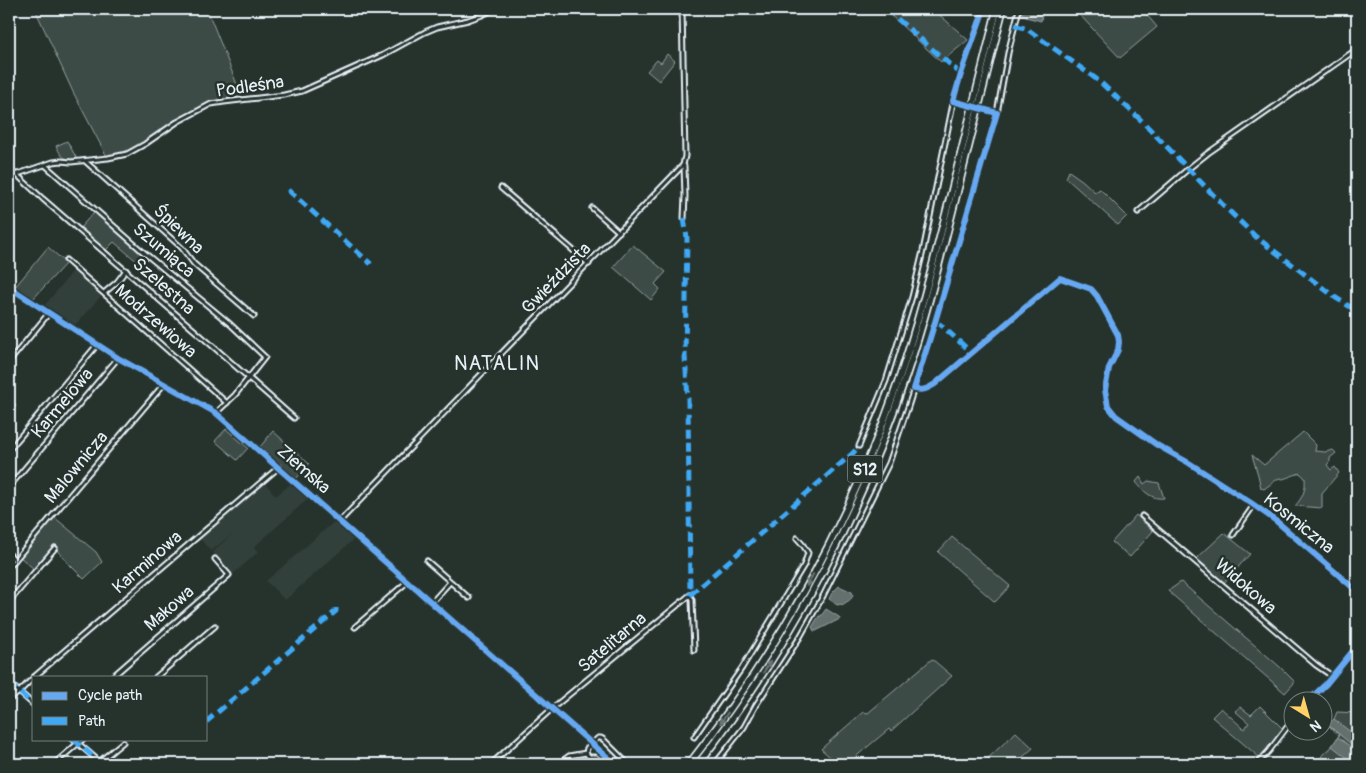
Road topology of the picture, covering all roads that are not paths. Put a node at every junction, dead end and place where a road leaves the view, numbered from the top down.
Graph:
1 (494, 9) edge
2 (682, 9) edge
3 (984, 9) edge
4 (997, 9) edge
5 (1003, 9) edge
6 (1019, 9) edge
7 (1357, 49) edge
8 (984, 74) junction
9 (967, 141) junction
10 (84, 160) junction
11 (45, 164) junction
12 (684, 165) junction
13 (16, 174) junction
14 (9, 177) edge
15 (501, 188) dead end
16 (592, 208) dead end
17 (1138, 212) dead end
18 (684, 218) dead end
19 (619, 232) junction
20 (66, 260) dead end
21 (588, 264) junction
22 (126, 270) junction
23 (9, 287) edge
24 (104, 293) junction
25 (49, 313) junction
26 (254, 316) dead end
27 (97, 345) junction
28 (118, 358) junction
29 (9, 362) edge
30 (248, 378) junction
31 (164, 384) junction
32 (935, 384) dead end
33 (914, 388) junction
34 (227, 403) junction
35 (216, 413) junction
36 (294, 418) dead end
37 (859, 446) dead end
38 (9, 450) edge
39 (1193, 466) dead end
40 (279, 467) junction
41 (9, 487) edge
42 (1254, 505) junction
43 (1142, 516) dead end
44 (340, 521) junction
45 (1233, 535) dead end
46 (797, 538) dead end
47 (55, 548) dead end
48 (9, 554) edge
49 (215, 559) dead end
50 (15, 560) junction
51 (427, 561) dead end
52 (9, 567) edge
53 (408, 581) junction
54 (450, 582) junction
55 (1357, 591) edge
56 (469, 598) dead end
57 (9, 602) edge
58 (432, 602) junction
59 (215, 626) dead end
60 (355, 628) dead end
61 (1357, 646) edge
62 (694, 650) dead end
63 (35, 676) edge
64 (113, 676) edge
65 (157, 676) edge
66 (1332, 676) junction
67 (32, 679) edge
68 (9, 683) edge
69 (1318, 690) edge
70 (19, 692) junction
71 (9, 700) edge
72 (32, 704) edge
73 (552, 710) junction
74 (1284, 731) edge
75 (694, 737) dead end
76 (74, 740) edge
77 (82, 740) edge
78 (124, 742) dead end
79 (78, 744) junction
80 (591, 744) junction
81 (586, 753) junction
82 (101, 763) edge
83 (54, 764) edge
84 (491, 764) edge
85 (558, 764) edge
86 (606, 764) edge
87 (615, 764) edge
88 (628, 764) edge
89 (689, 764) edge
90 (698, 764) edge
91 (715, 764) edge
92 (1049, 764) edge
93 (1054, 764) edge
94 (1257, 764) edge

1 - 10 street, Podleśna
2 - 12 street
3 - 37 street
4 - 8 highway, S12
5 - 8 highway, S12
6 - 33 street
7 - 17 street
8 - 9 highway, S12
9 -> 89 highway, S12
90 -> 9 highway, S12
10 - 11 street, Podleśna
10 - 26 street, Śpiewna
11 - 13 street, Podleśna
11 - 30 street, Szumiąca
12 - 18 street
12 - 19 street, Gwieździsta
13 - 14 street, Podleśna
13 - 22 street, Szelestna
15 - 21 street
16 - 19 street
19 - 21 street, Gwieździsta
20 - 24 street, Modrzewiowa
21 - 44 street, Gwieździsta
22 - 24 street
22 - 30 street, Szelestna
23 - 25 street, Ziemska
24 - 34 street, Modrzewiowa
25 - 27 street, Ziemska
25 - 29 street
27 - 28 street, Ziemska
27 - 38 street
28 - 31 street, Ziemska
28 - 41 street, Karmelowa
30 - 34 street
30 - 36 street, Szelestna
31 - 35 street, Ziemska
31 - 50 street, Malownicza
32 - 33 street
33 - 91 street
34 - 35 street
35 - 40 street, Ziemska
39 - 42 street, Kosmiczna
40 - 44 street, Ziemska
40 - 63 street, Karminowa
42 - 45 street
42 - 55 street, Kosmiczna
43 - 66 street, Widokowa
44 - 53 street, Ziemska
46 - 75 street
47 - 57 street
48 - 50 street
49 - 64 street, Makowa
50 - 52 street, Malownicza
51 - 54 street
53 - 58 street, Ziemska
53 - 60 street
54 - 56 street
54 - 58 street
58 - 73 street, Ziemska
59 - 65 street
61 - 66 street
62 - 73 street, Satelitarna
66 - 69 street
67 - 70 street, Karminowa
68 - 70 street
70 - 71 street, Karminowa
70 - 72 street
73 - 80 street, Ziemska
73 - 84 street, Satelitarna
74 - 94 street
76 - 79 street
77 - 79 street
78 - 82 street
79 - 82 street
79 - 83 street
80 - 81 street
80 - 87 street, Ziemska
80 - 88 street
81 - 85 street
81 - 86 street
92 - 93 street

